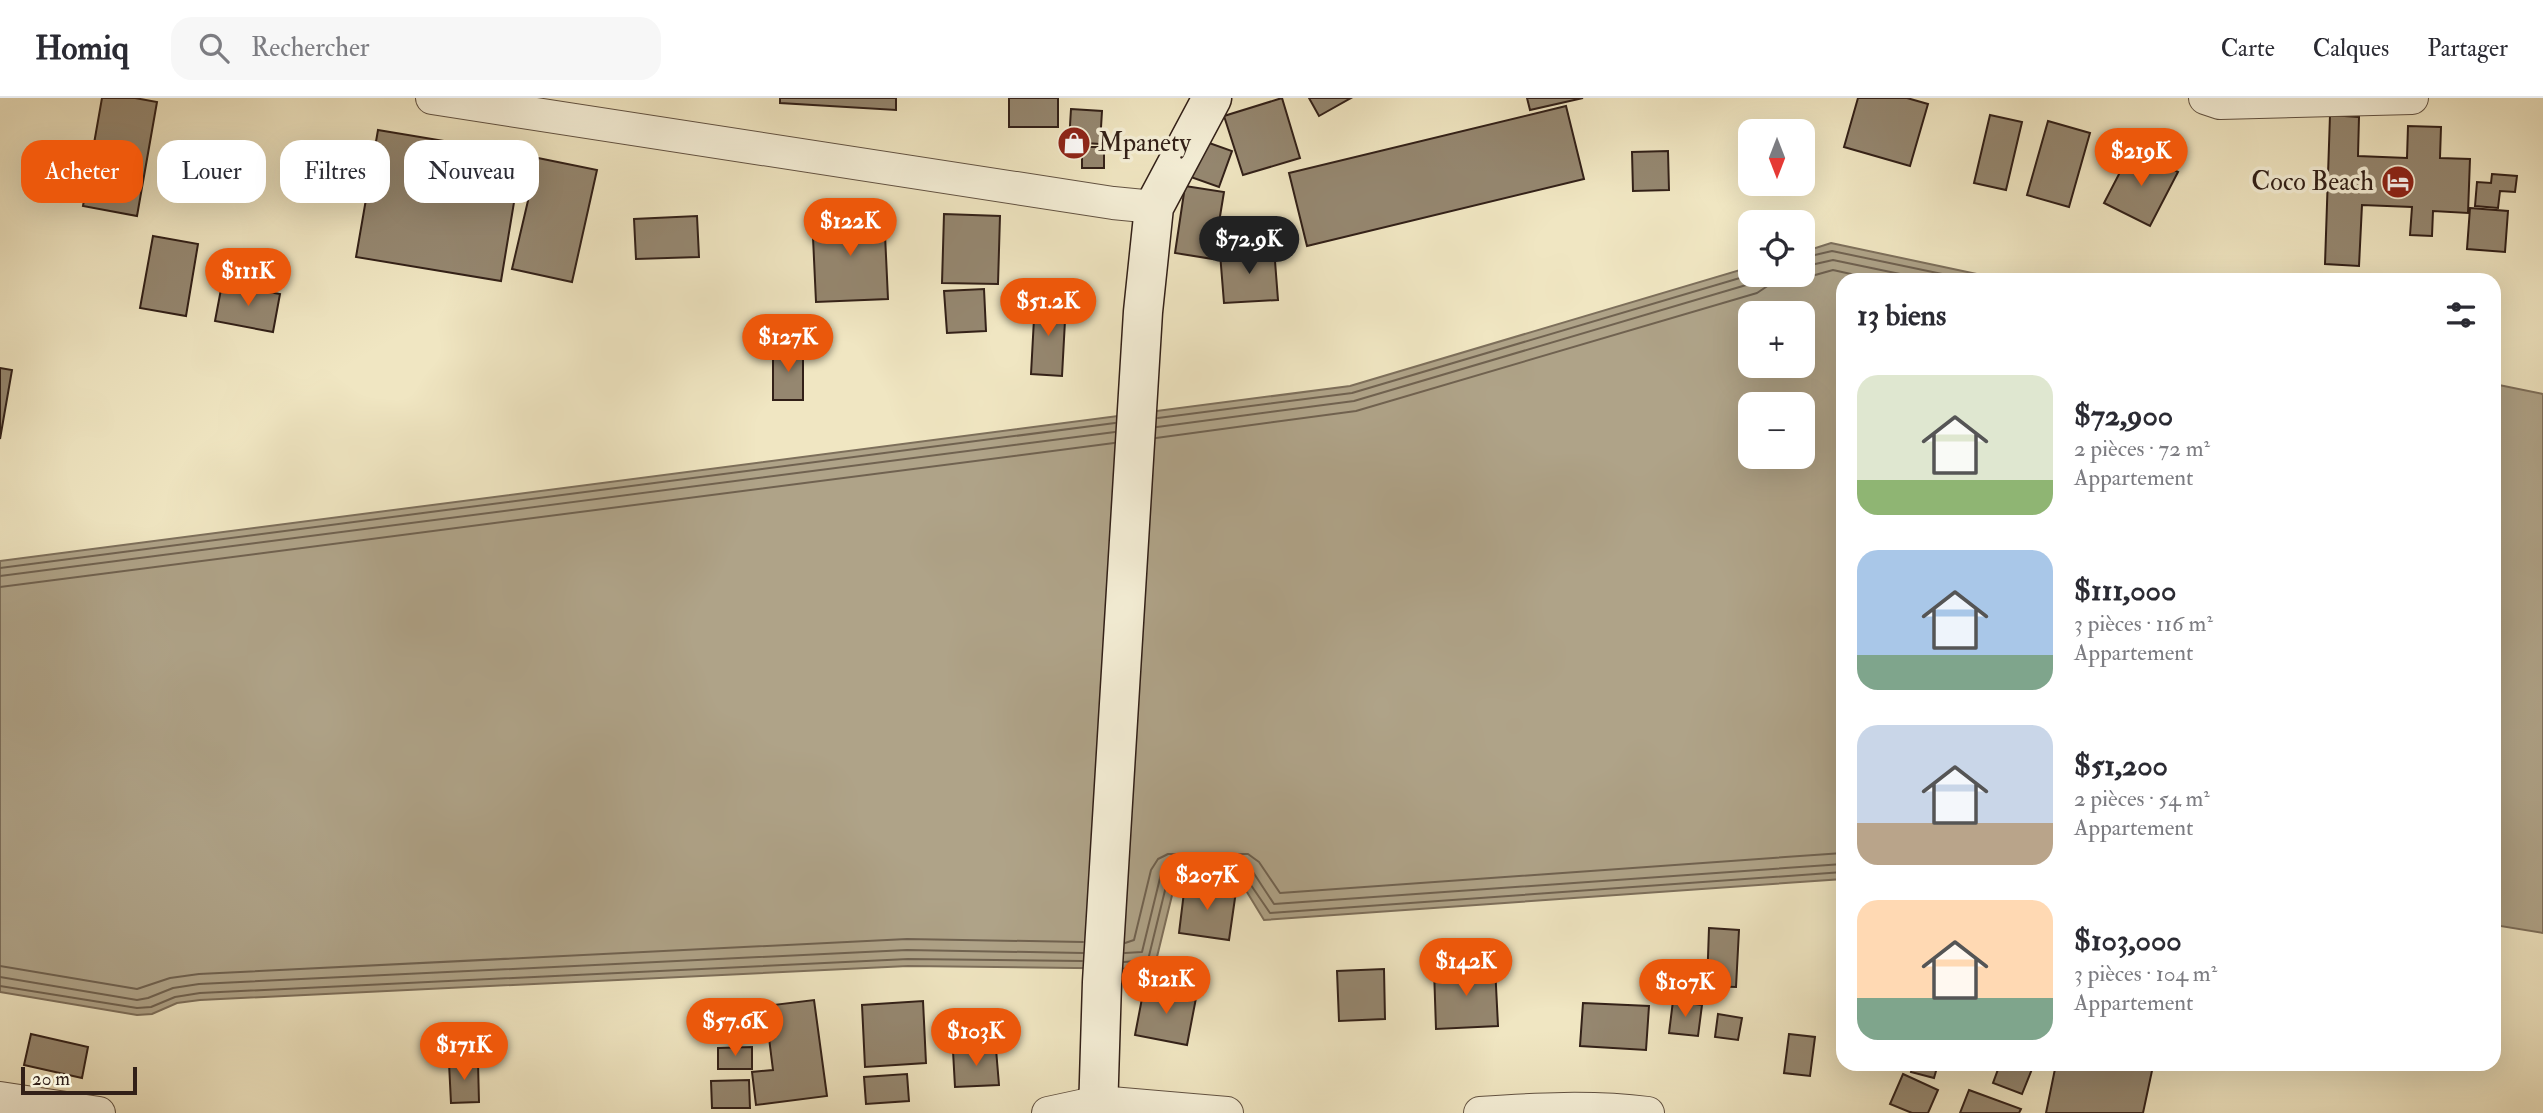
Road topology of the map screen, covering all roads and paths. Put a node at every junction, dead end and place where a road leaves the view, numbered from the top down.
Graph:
1 (432, 98) edge
2 (1212, 98) edge
3 (2205, 98) edge
4 (2413, 98) edge
5 (1154, 207) junction
6 (0, 1098) edge
7 (1098, 1108) edge
8 (1628, 1112) edge
9 (99, 1113) edge
10 (1048, 1113) edge
11 (1227, 1113) edge
12 (1480, 1113) edge

1 - 5 street
2 - 5 main road
3 - 4 street
5 - 7 main road
6 - 9 street
7 - 10 street
7 - 11 street
8 - 12 street

